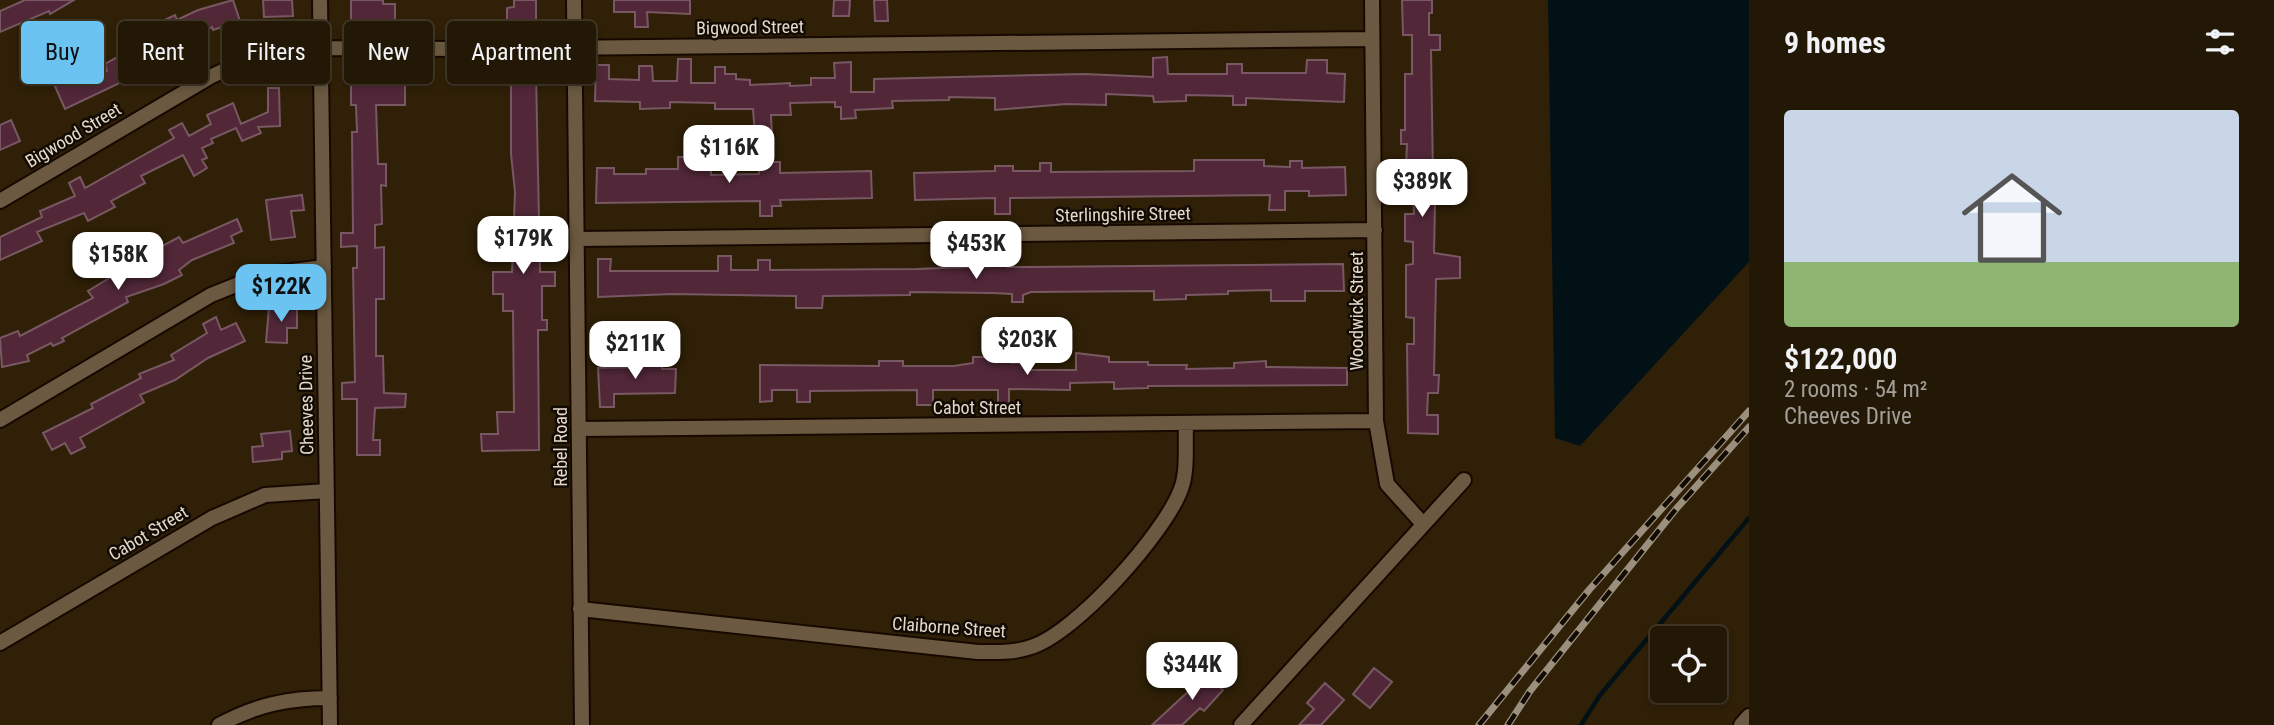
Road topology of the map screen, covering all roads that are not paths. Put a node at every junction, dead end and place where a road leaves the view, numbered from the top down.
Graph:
1 (320, 0) edge
2 (574, 0) edge
3 (1372, 0) edge
4 (320, 21) edge
5 (574, 21) edge
6 (1372, 39) junction
7 (330, 48) edge
8 (447, 48) edge
9 (596, 48) edge
10 (222, 71) edge
11 (321, 84) edge
12 (575, 84) edge
13 (0, 201) edge
14 (1375, 230) junction
15 (577, 239) junction
16 (324, 267) junction
17 (0, 420) edge
18 (1376, 421) junction
19 (1186, 425) junction
20 (579, 429) junction
21 (1464, 480) dead end
22 (327, 491) junction
23 (1423, 524) junction
24 (580, 609) junction
25 (0, 643) edge
26 (330, 698) junction
27 (1749, 716) edge
28 (219, 725) edge
29 (330, 725) edge
30 (582, 725) edge
31 (1241, 725) edge
32 (1741, 725) edge

1 - 4 street, Cheeves Drive
2 - 5 street, Rebel Road
3 - 6 street, Woodwick Street
6 - 9 street, Bigwood Street
6 - 14 street, Woodwick Street
7 - 8 street, Bigwood Street
10 - 13 street, Bigwood Street
11 - 16 street, Cheeves Drive
12 - 15 street, Rebel Road
14 - 15 street, Sterlingshire Street
14 - 18 street, Woodwick Street
15 - 20 street, Rebel Road
16 - 17 street
16 - 22 street, Cheeves Drive
18 - 19 street, Cabot Street
18 - 23 street, Woodwick Street
19 - 20 street, Cabot Street
19 - 24 street, Claiborne Street
20 - 24 street, Rebel Road
21 - 23 street
22 - 25 street, Cabot Street
22 - 26 street, Cheeves Drive
23 - 31 street
24 - 30 street, Rebel Road
26 - 28 street
26 - 29 street, Cheeves Drive
27 - 32 street

